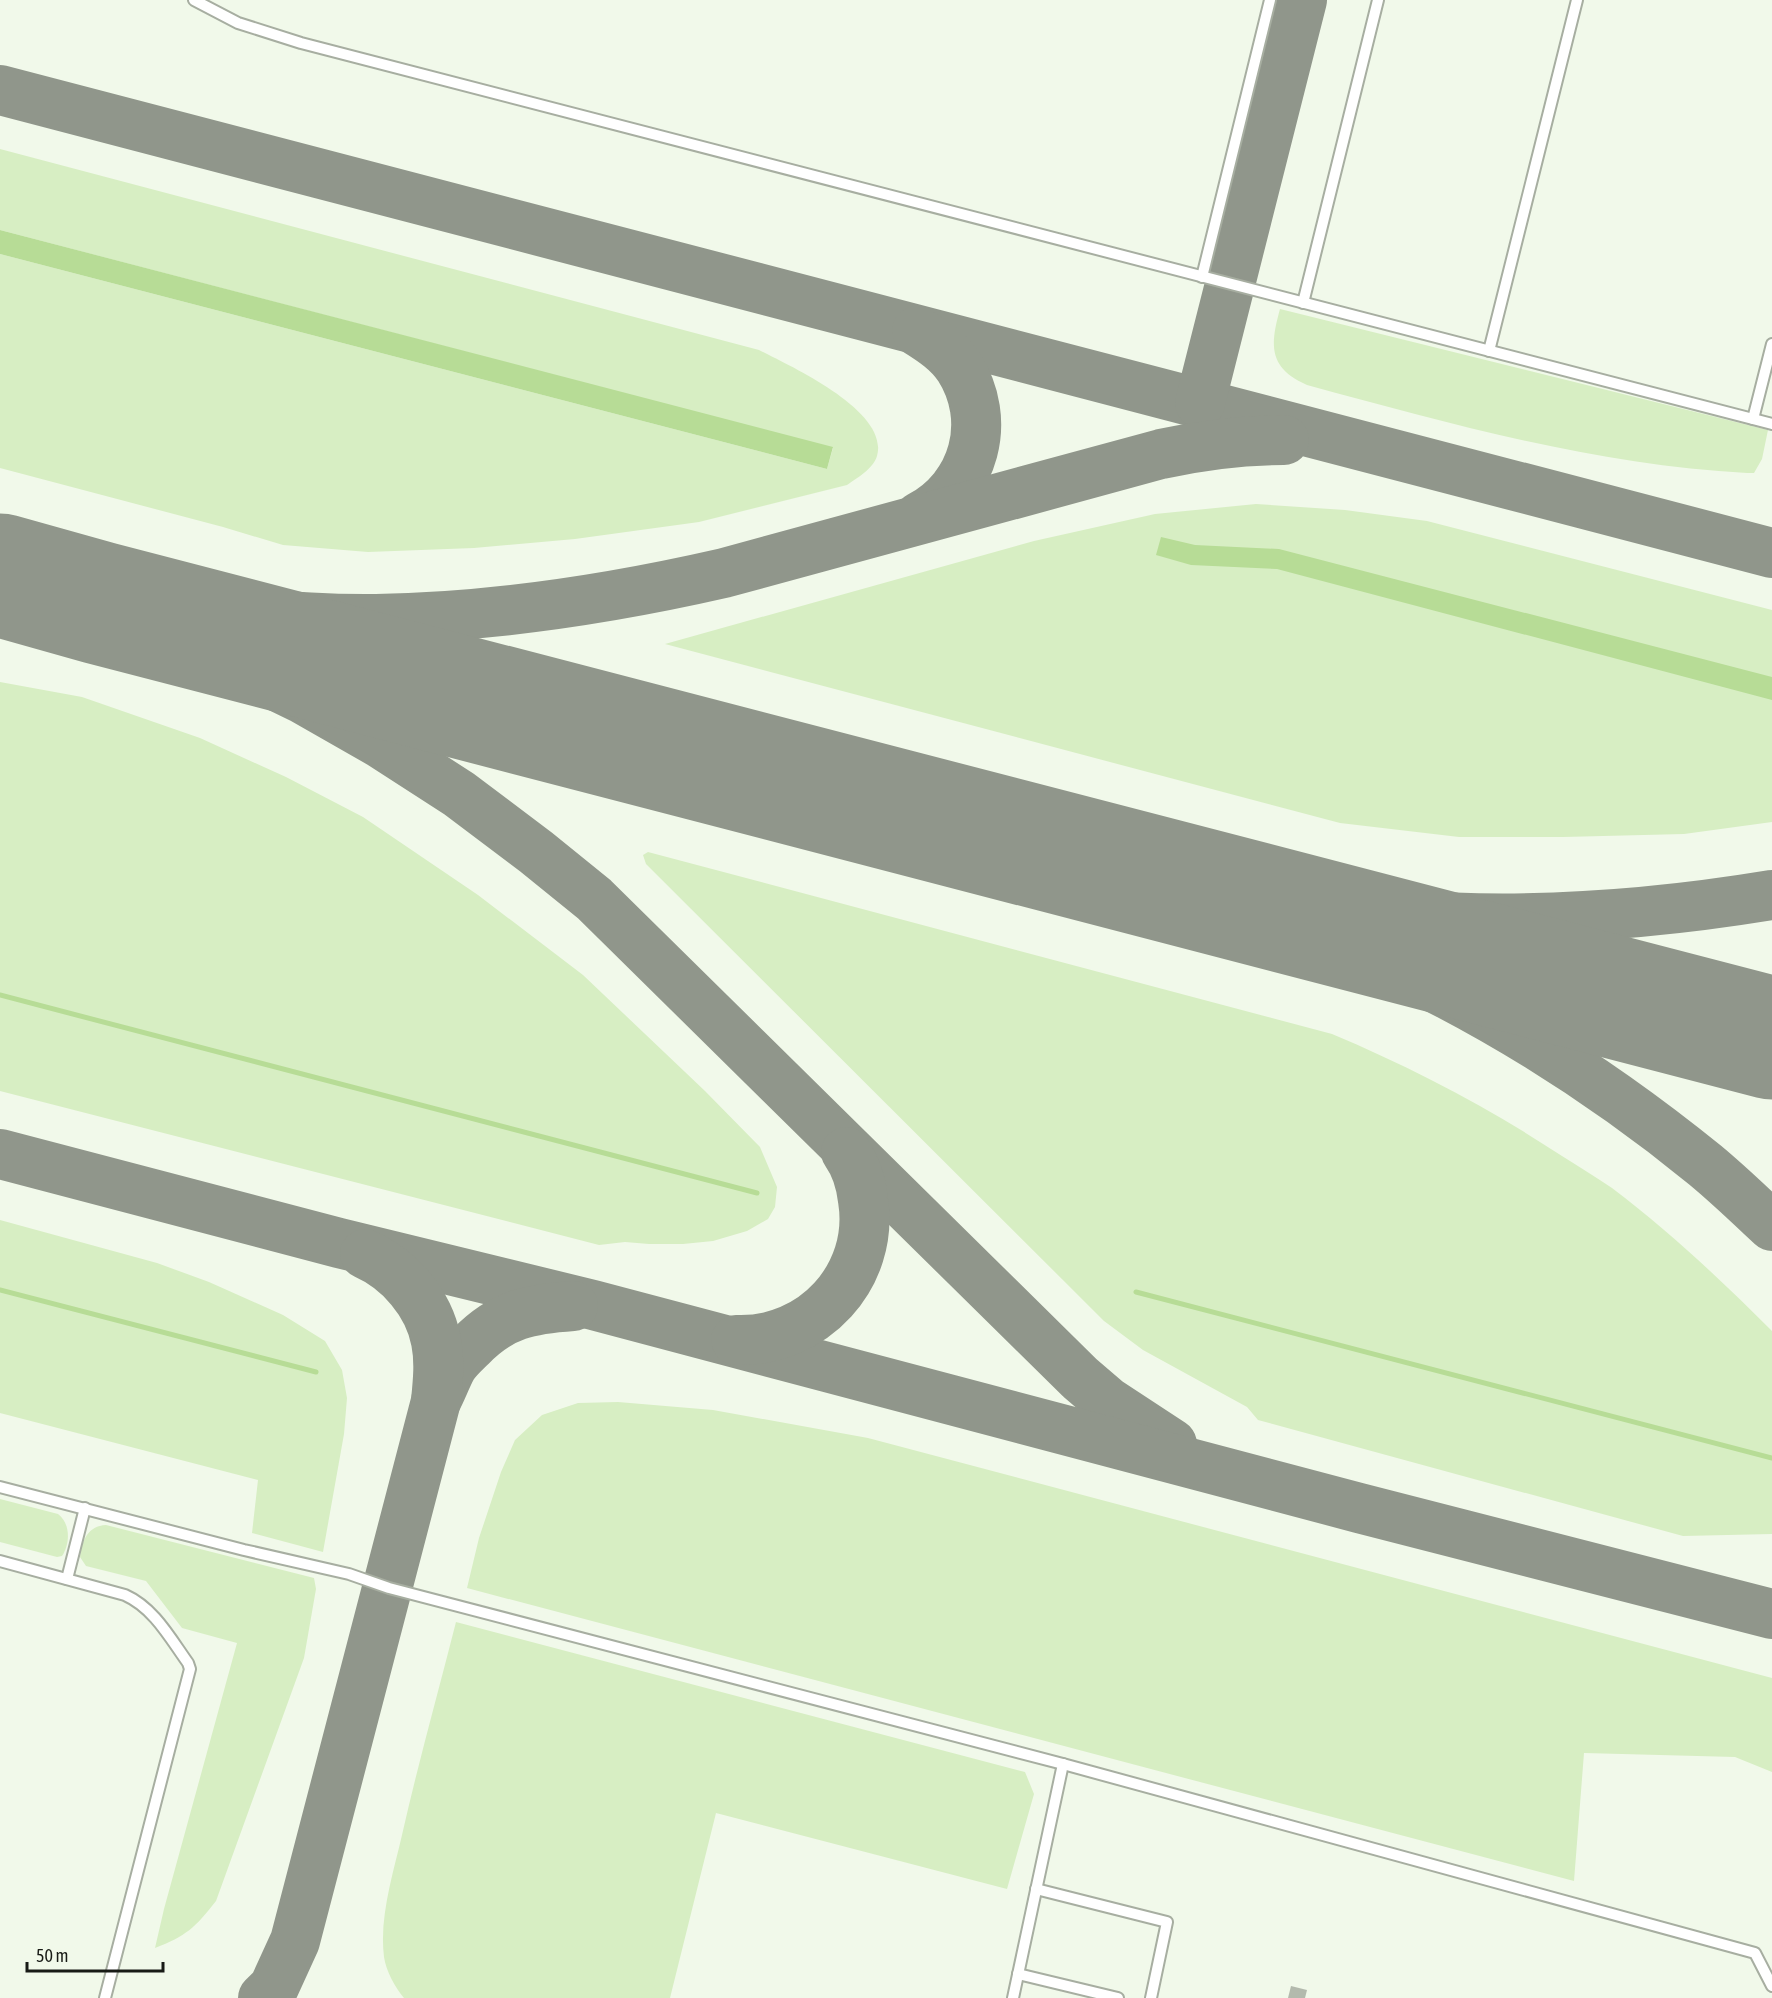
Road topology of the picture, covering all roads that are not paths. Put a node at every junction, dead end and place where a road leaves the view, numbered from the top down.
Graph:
1 (194, 0) edge
2 (1270, 0) edge
3 (1378, 0) edge
4 (1577, 0) edge
5 (1202, 277) junction
6 (1303, 303) junction
7 (1772, 344) edge
8 (1489, 351) junction
9 (1753, 419) junction
10 (1772, 424) edge
11 (0, 1487) edge
12 (85, 1508) junction
13 (0, 1561) edge
14 (67, 1578) junction
15 (1064, 1764) junction
16 (1036, 1889) junction
17 (1018, 1974) junction
18 (1772, 1986) edge
19 (105, 1998) edge
20 (1013, 1998) edge
21 (1118, 1998) edge
22 (1151, 1998) edge

1 - 5 lane
2 - 5 lane
3 - 6 lane
4 - 8 lane
5 - 6 lane
6 - 8 lane
7 - 9 lane
8 - 9 lane
9 - 10 lane
11 - 12 lane
12 - 14 lane
12 - 15 lane
13 - 14 lane
14 - 19 lane
15 - 16 lane
15 - 18 lane
16 - 17 lane
16 - 22 lane
17 - 20 lane
17 - 21 lane

